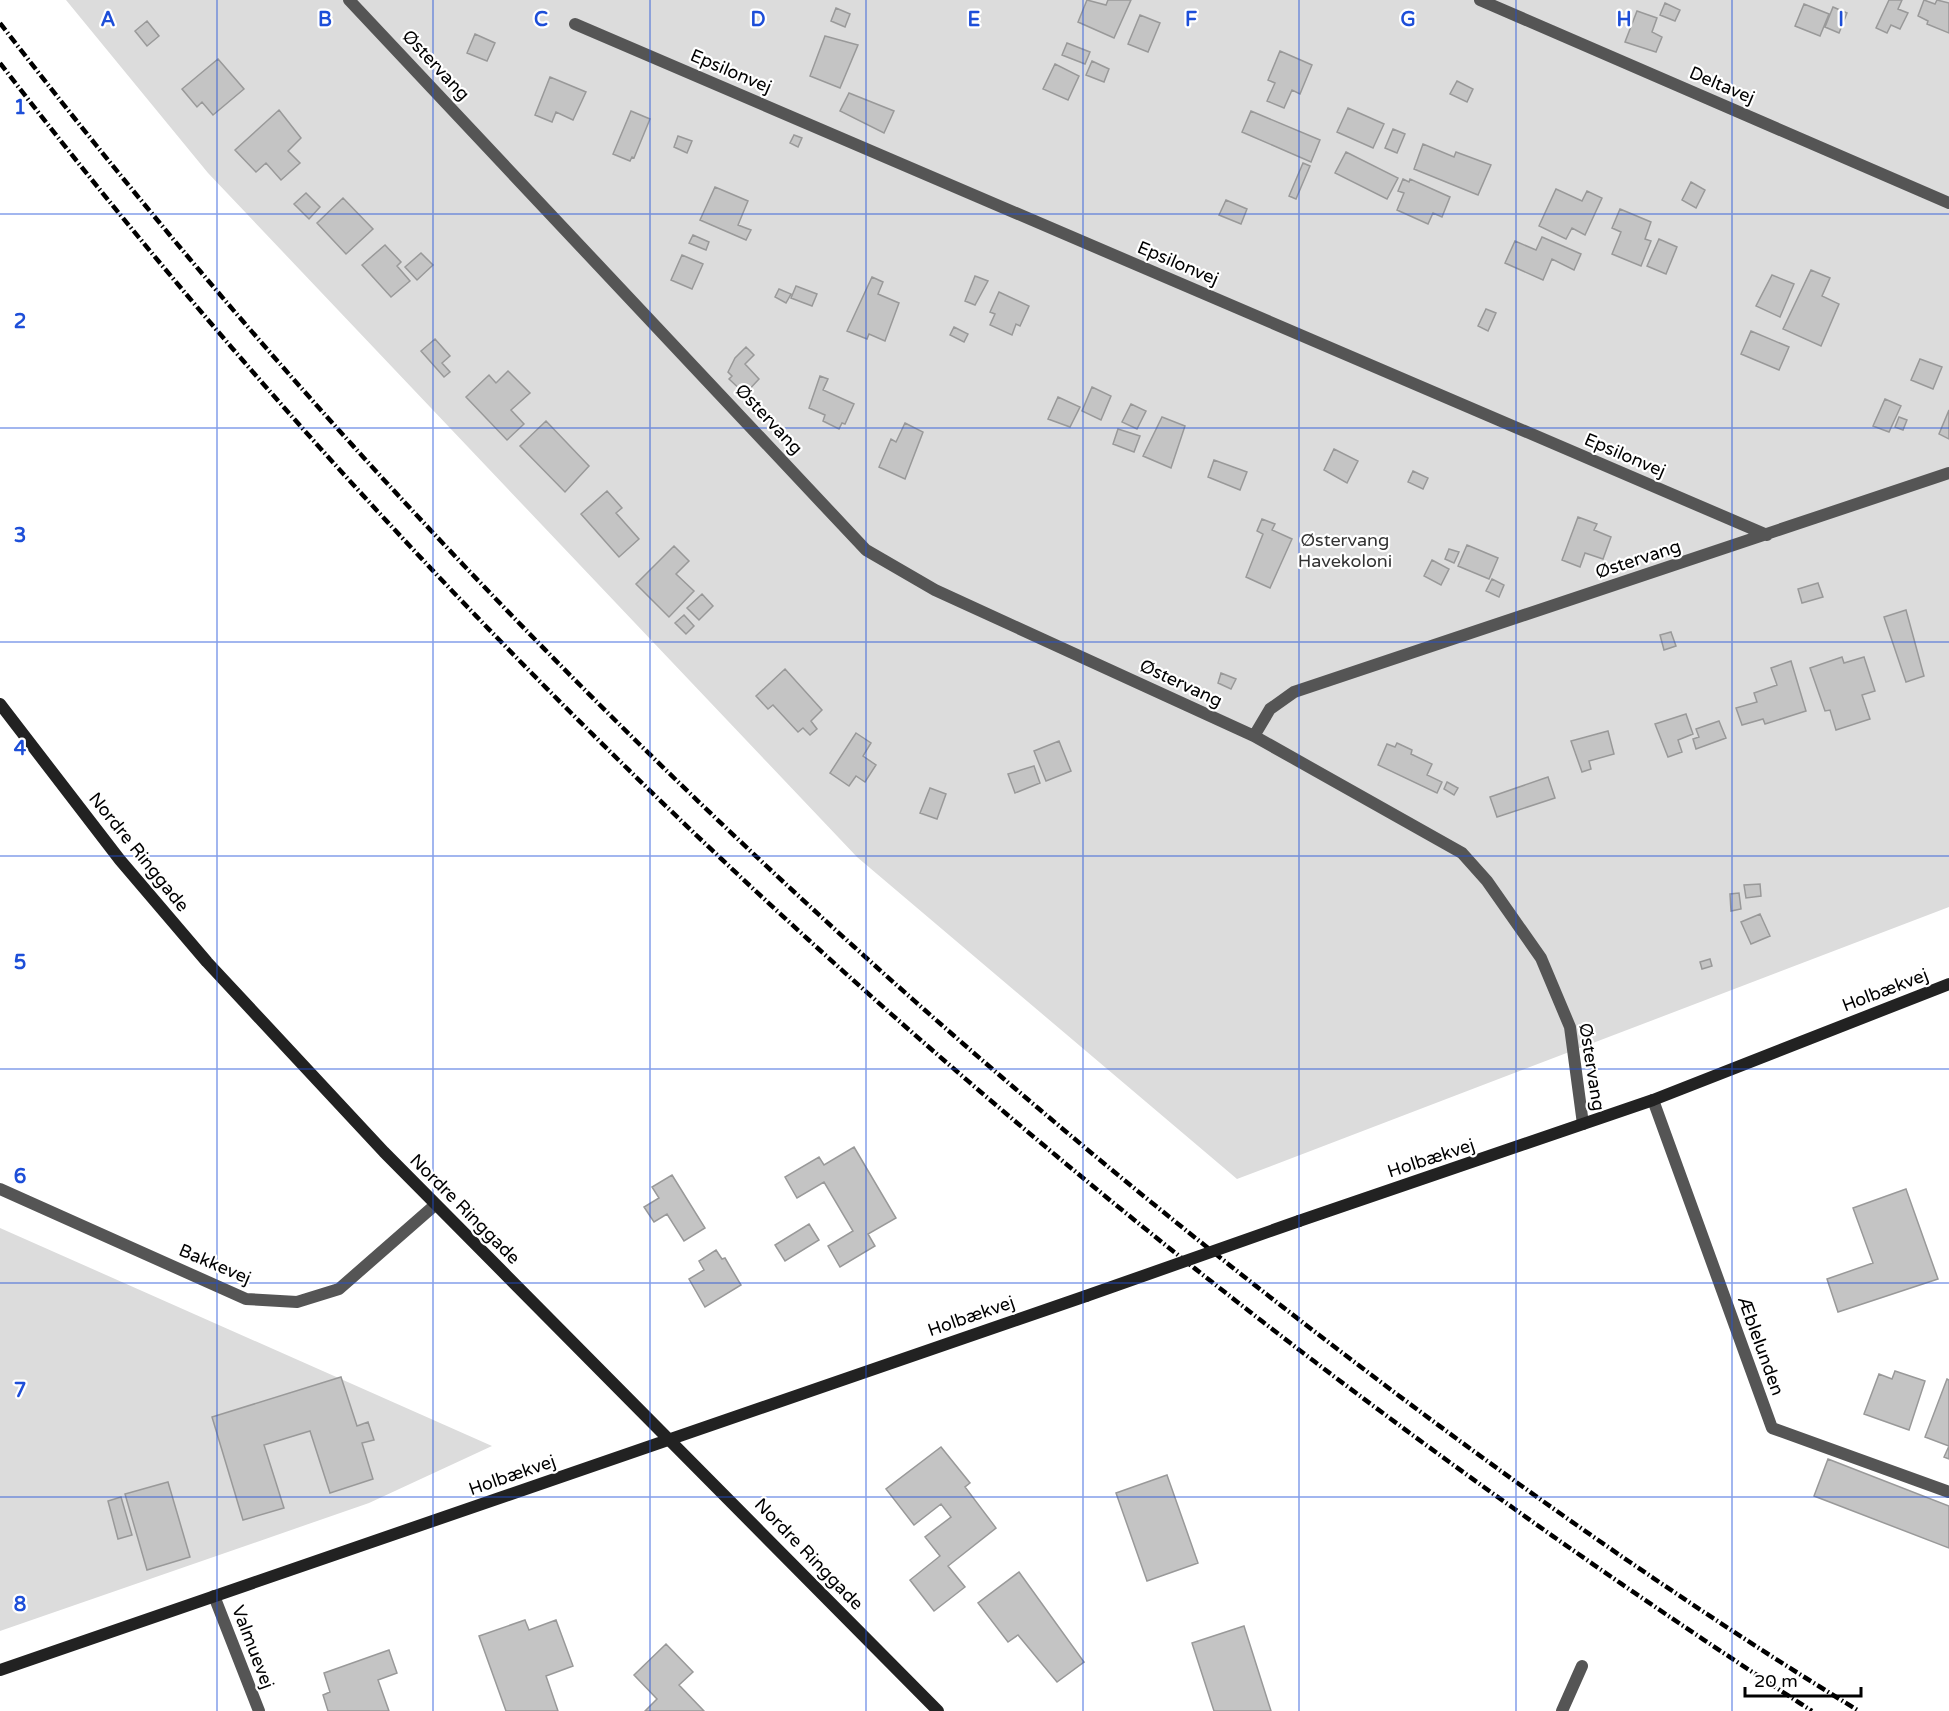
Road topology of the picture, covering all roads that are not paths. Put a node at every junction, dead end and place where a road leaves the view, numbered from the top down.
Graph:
1 (349, 0) edge
2 (1480, 0) edge
3 (574, 24) dead end
4 (1949, 203) edge
5 (1949, 473) edge
6 (1767, 535) junction
7 (0, 704) edge
8 (1254, 736) junction
9 (1949, 984) edge
10 (1653, 1100) junction
11 (1583, 1124) junction
12 (0, 1189) edge
13 (435, 1205) junction
14 (671, 1440) junction
15 (1949, 1492) edge
16 (214, 1596) junction
17 (1582, 1666) dead end
18 (0, 1670) edge
19 (258, 1711) edge
20 (938, 1711) edge
21 (1562, 1711) edge

1 - 8 street, Østervang
2 - 4 street, Deltavej
3 - 6 street, Epsilonvej
5 - 6 street, Østervang
6 - 8 street, Østervang
7 - 13 street, Nordre Ringgade
8 - 11 street, Østervang
9 - 10 street, Holbækvej
10 - 11 street, Holbækvej
10 - 15 street, Æblelunden
11 - 14 street, Holbækvej, bridge
12 - 13 street, Bakkevej
13 - 14 street, Nordre Ringgade
14 - 16 street, Holbækvej
14 - 20 street, Nordre Ringgade
16 - 18 street, Holbækvej
16 - 19 street, Valmuevej
17 - 21 street

